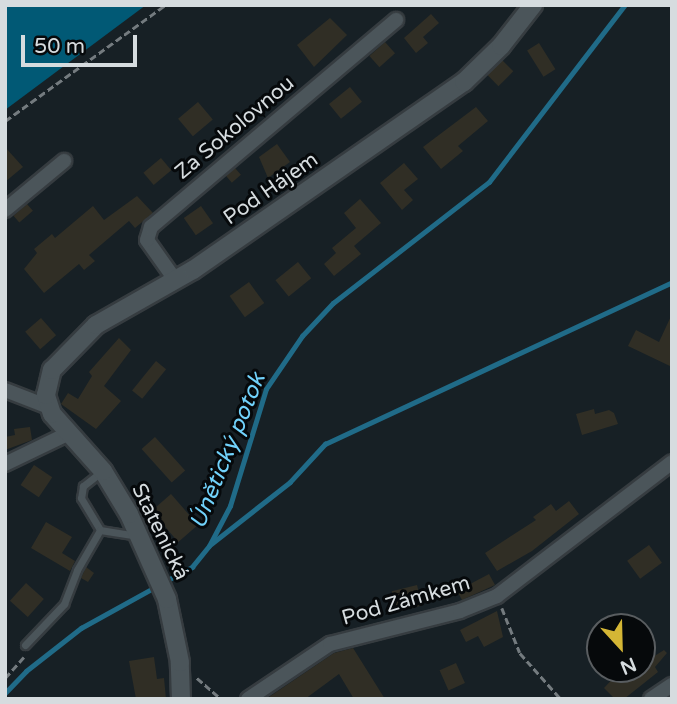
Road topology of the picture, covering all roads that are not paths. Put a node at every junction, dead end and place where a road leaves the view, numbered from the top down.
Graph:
1 (533, 5) edge
2 (396, 20) dead end
3 (64, 161) dead end
4 (5, 210) edge
5 (176, 281) junction
6 (5, 390) edge
7 (49, 407) junction
8 (69, 433) junction
9 (672, 462) edge
10 (5, 464) edge
11 (103, 471) junction
12 (100, 530) junction
13 (140, 536) junction
14 (26, 645) dead end
15 (672, 685) edge
16 (181, 699) edge
17 (248, 699) edge
18 (651, 699) edge

1 - 5 street, Pod Hájem
2 - 5 street, Za Sokolovnou
3 - 4 street
5 - 7 street, Pod Hájem
6 - 7 street
7 - 8 street, Statenická
8 - 10 street
8 - 11 street, Statenická
9 - 17 street, Pod Zámkem
11 - 12 lane
11 - 13 street, Statenická
12 - 13 lane
12 - 14 lane
13 - 16 street, Statenická
15 - 18 street

